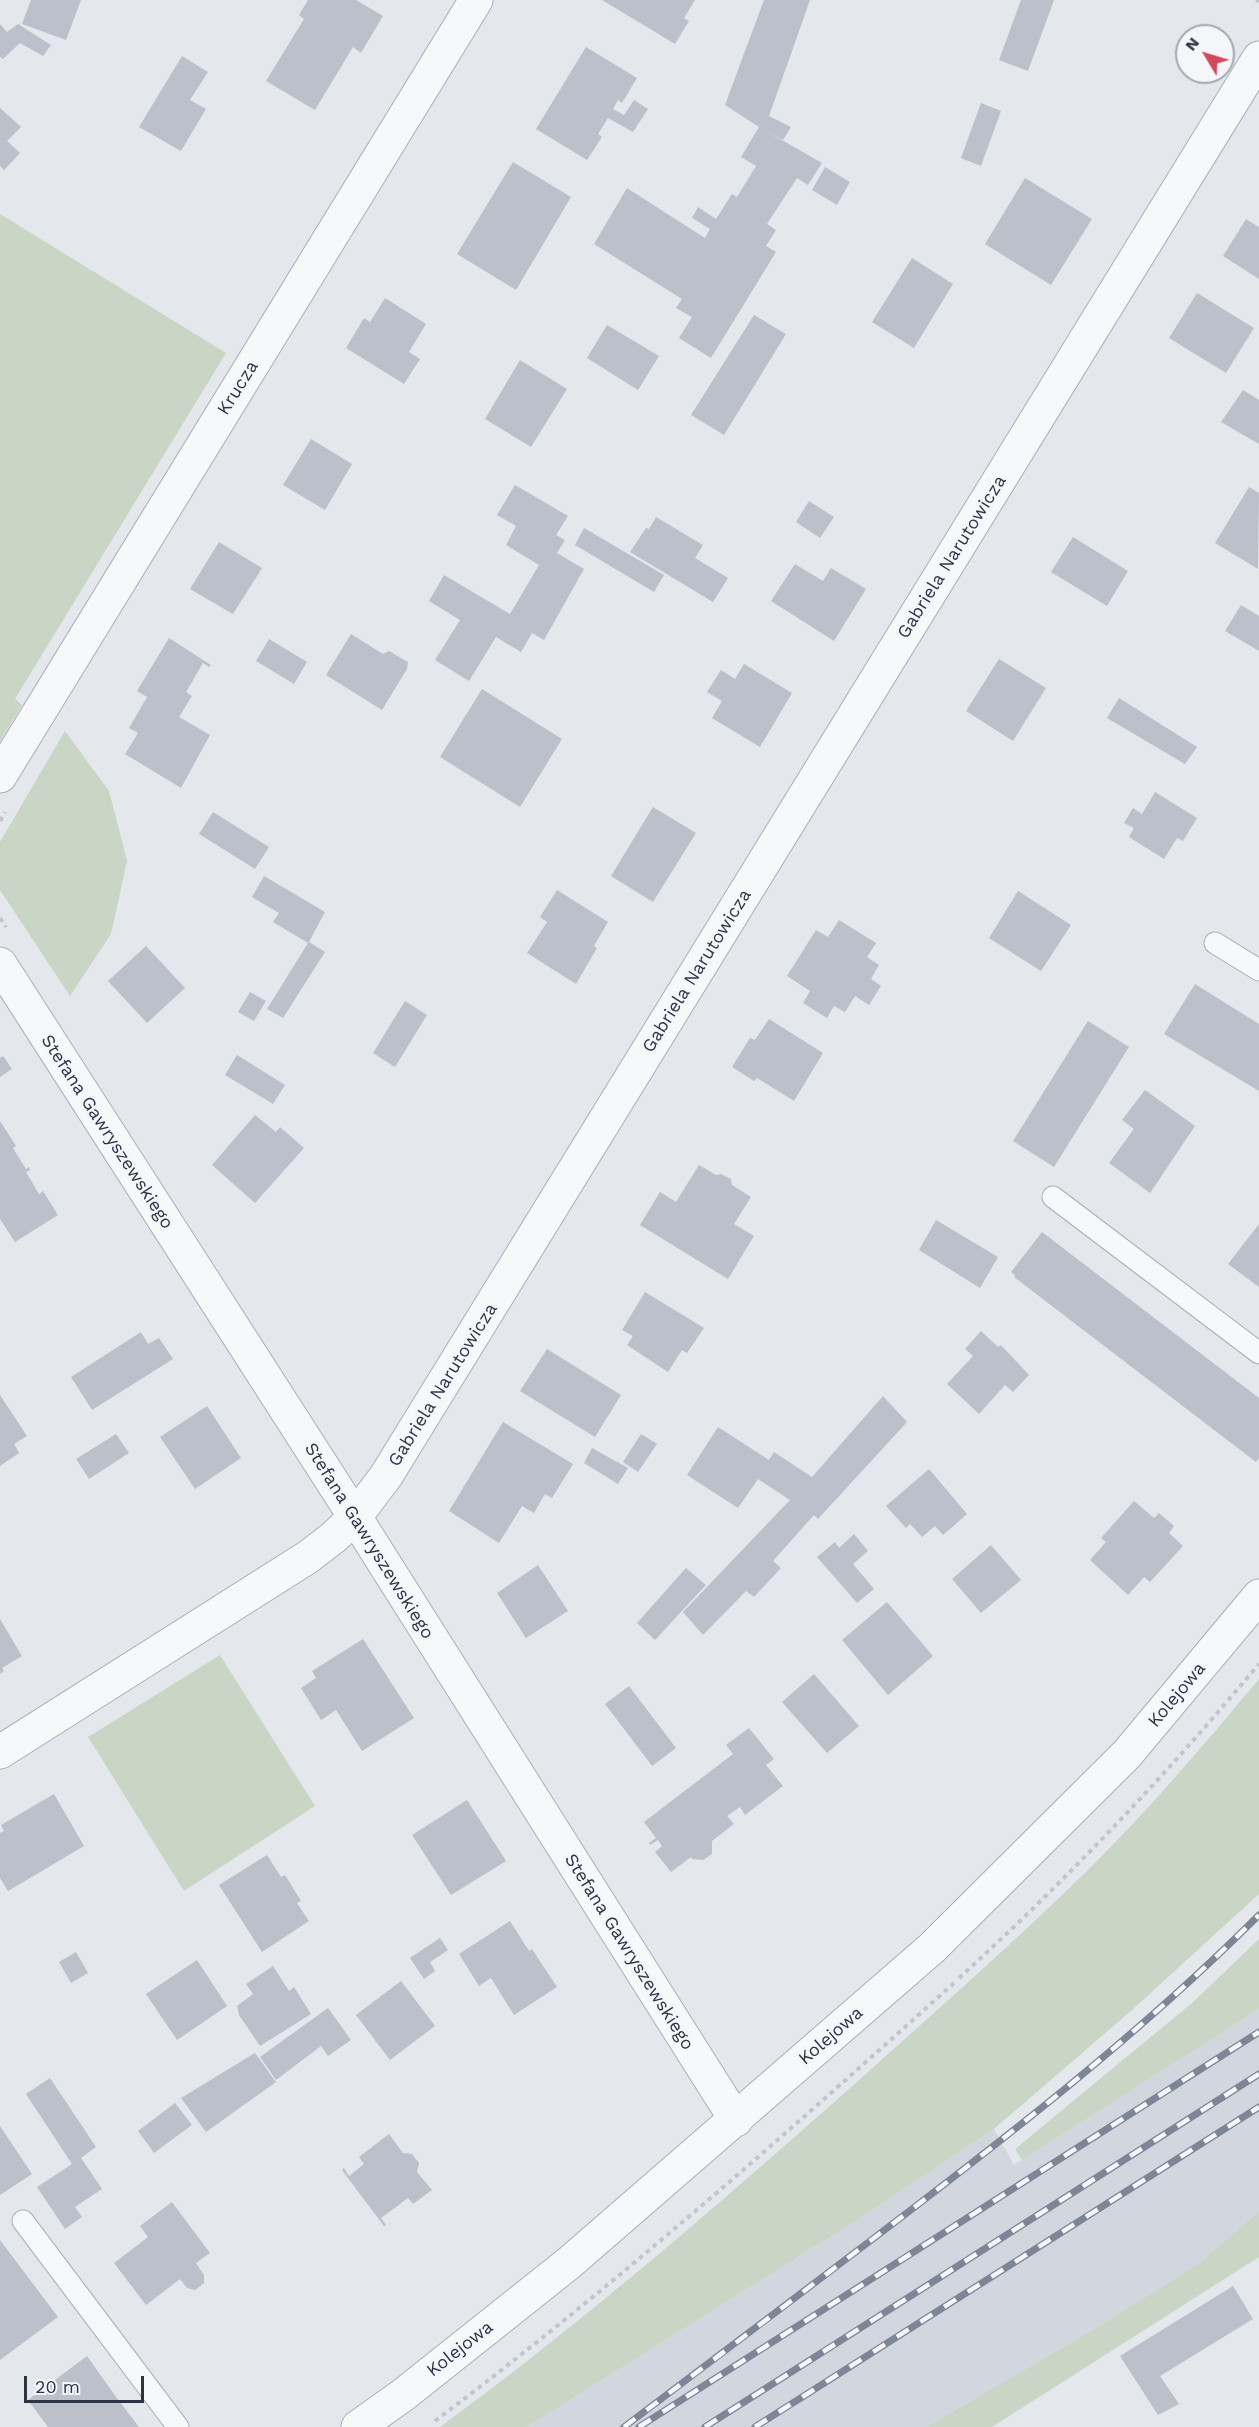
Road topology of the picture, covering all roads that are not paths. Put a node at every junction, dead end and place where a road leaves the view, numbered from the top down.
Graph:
1 (476, 0) edge
2 (1259, 58) edge
3 (0, 776) edge
4 (1215, 944) dead end
5 (0, 964) edge
6 (1259, 970) edge
7 (1053, 1197) dead end
8 (1259, 1353) edge
9 (355, 1517) junction
10 (1259, 1596) edge
11 (0, 1752) edge
12 (736, 2120) junction
13 (22, 2221) dead end
14 (178, 2427) edge
15 (358, 2427) edge

1 - 3 street, Krucza
2 - 9 street, Gabriela Narutowicza
4 - 6 lane
5 - 9 street, Stefana Gawryszewskiego
7 - 8 lane
9 - 11 street, Gabriela Narutowicza
9 - 12 street, Stefana Gawryszewskiego
10 - 12 street, Kolejowa
12 - 15 street, Kolejowa
13 - 14 lane

